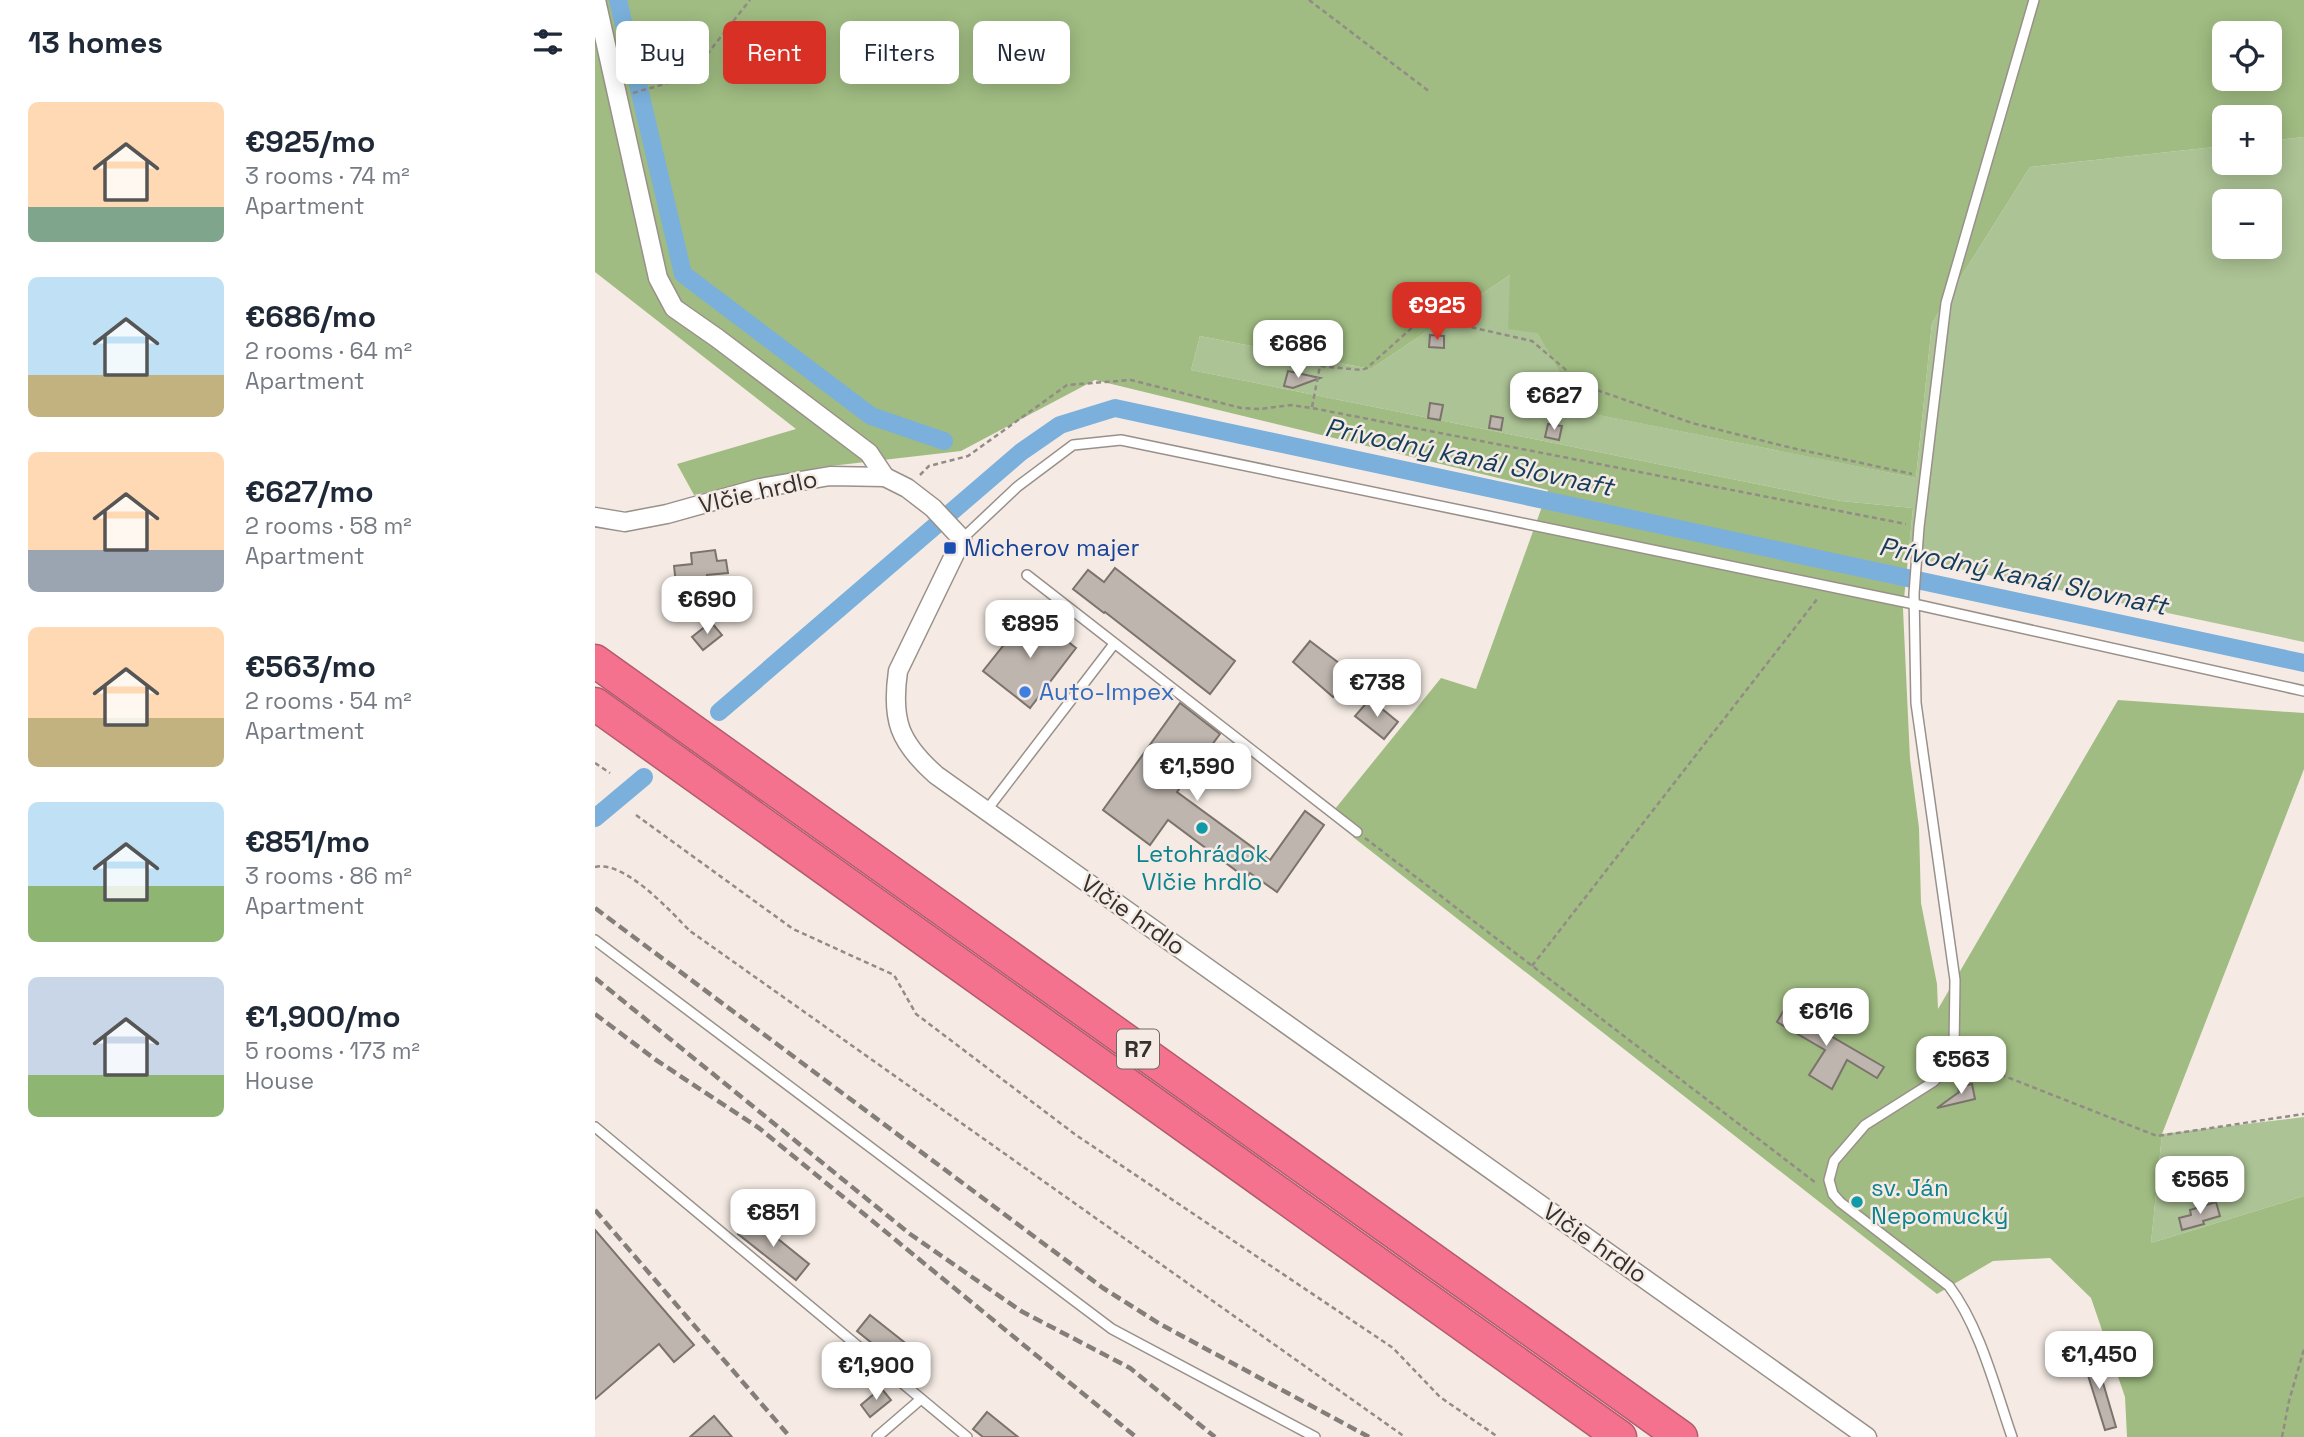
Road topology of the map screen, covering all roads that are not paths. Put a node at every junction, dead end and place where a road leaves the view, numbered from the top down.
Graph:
1 (596, 0) edge
2 (2034, 0) edge
3 (885, 477) junction
4 (595, 517) edge
5 (957, 535) junction
6 (1027, 575) dead end
7 (1914, 599) junction
8 (1114, 644) junction
9 (595, 661) edge
10 (2304, 691) edge
11 (595, 704) edge
12 (986, 811) junction
13 (1357, 832) road end
14 (595, 940) edge
15 (595, 1127) edge
16 (921, 1399) junction
17 (877, 1437) edge
18 (967, 1437) edge
19 (1315, 1437) edge
20 (1620, 1437) edge
21 (1681, 1437) edge
22 (1867, 1437) edge
23 (2013, 1437) edge

1 - 3 street
2 - 7 lane
3 - 4 street, Vlčie hrdlo
3 - 5 street, Vlčie hrdlo
5 - 7 lane
5 - 12 street, Vlčie hrdlo
6 - 8 lane
7 - 10 lane
7 - 23 lane
8 - 12 lane
8 - 13 lane
9 - 21 highway, R7
11 - 20 highway, R7
12 - 22 street, Vlčie hrdlo
14 - 19 lane
15 - 16 lane
16 - 17 lane
16 - 18 lane

